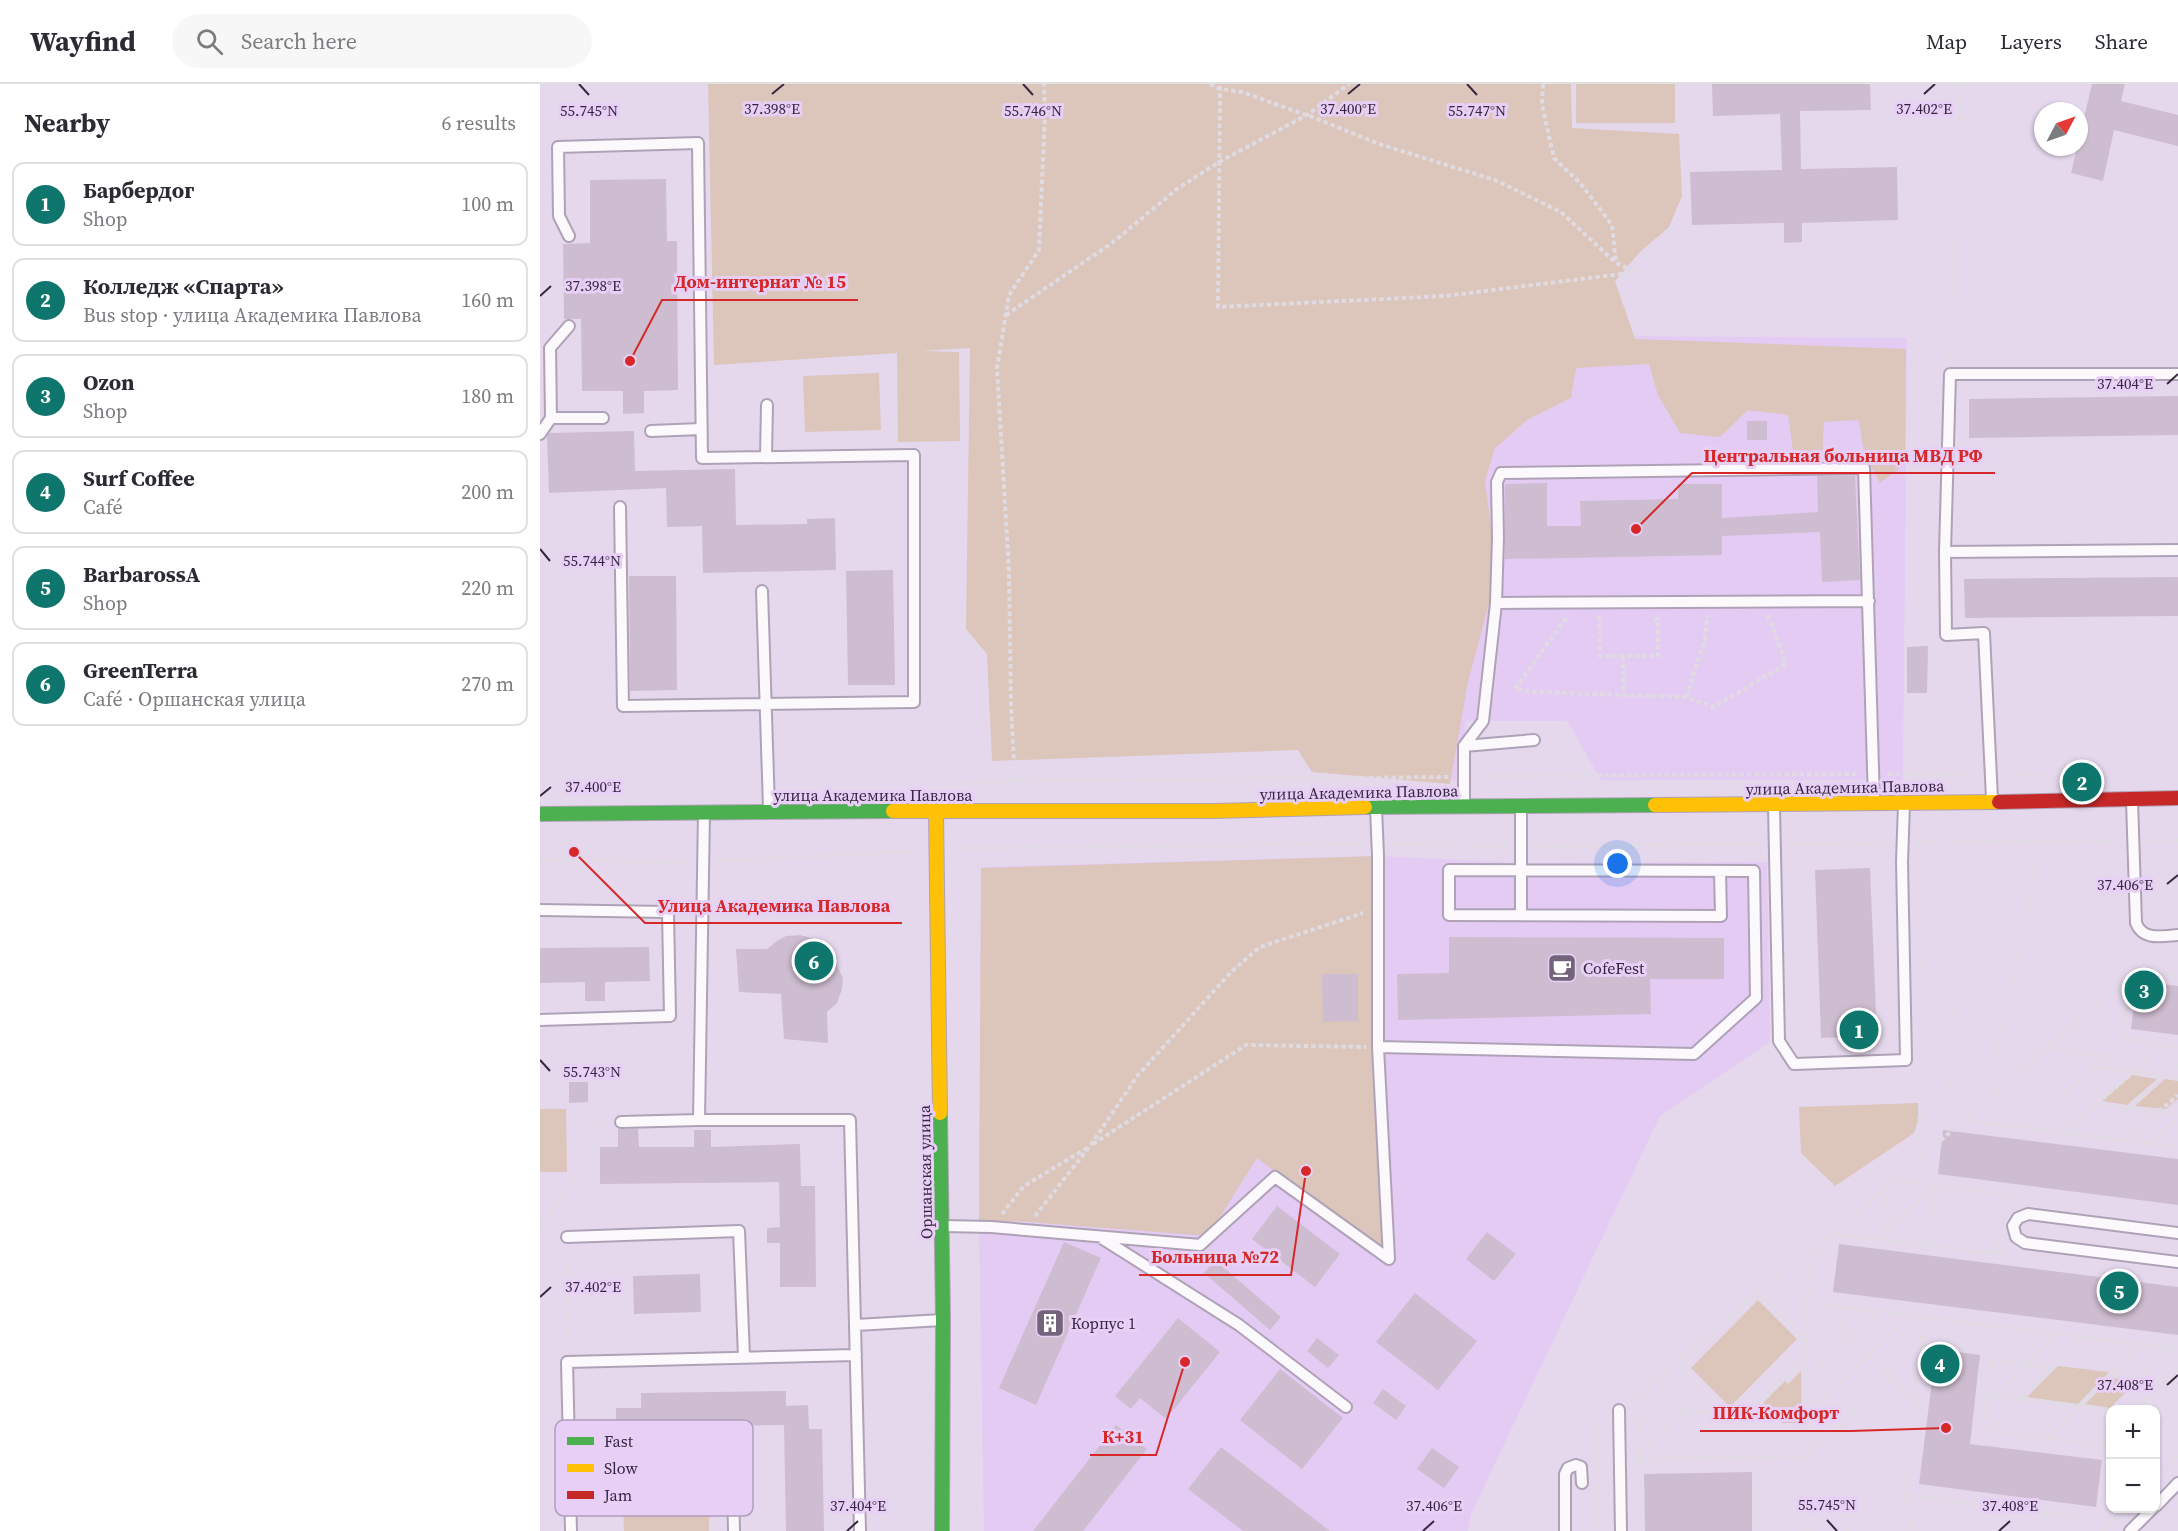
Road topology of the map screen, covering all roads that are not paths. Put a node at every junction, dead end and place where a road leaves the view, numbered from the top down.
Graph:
1 (569, 236) dead end
2 (569, 326) dead end
3 (2178, 374) edge
4 (767, 405) dead end
5 (551, 418) junction
6 (603, 418) dead end
7 (701, 429) junction
8 (651, 431) dead end
9 (540, 434) edge
10 (766, 457) junction
11 (620, 507) dead end
12 (2178, 550) edge
13 (1945, 552) junction
14 (762, 591) dead end
15 (1869, 601) junction
16 (1496, 603) junction
17 (765, 705) junction
18 (1534, 740) dead end
19 (1464, 746) junction
20 (2132, 798) junction
21 (2178, 798) edge
22 (1992, 802) junction
23 (1773, 804) junction
24 (1874, 804) junction
25 (1904, 804) junction
26 (1464, 806) junction
27 (1521, 806) junction
28 (1376, 807) junction
29 (769, 811) junction
30 (704, 812) junction
31 (936, 812) junction
32 (540, 814) edge
33 (1520, 870) junction
34 (1720, 871) junction
35 (540, 910) edge
36 (1521, 915) junction
37 (2178, 935) edge
38 (540, 1020) edge
39 (1378, 1047) junction
40 (699, 1120) junction
41 (621, 1122) dead end
42 (942, 1226) junction
43 (2178, 1233) edge
44 (567, 1237) dead end
45 (1101, 1237) junction
46 (2178, 1262) edge
47 (943, 1320) junction
48 (856, 1325) junction
49 (856, 1355) junction
50 (744, 1357) junction
51 (1346, 1407) dead end
52 (1620, 1410) road end
53 (569, 1420) edge
54 (1582, 1483) dead end
55 (2178, 1483) edge
56 (2160, 1501) edge
57 (2148, 1513) edge
58 (734, 1516) edge
59 (734, 1531) edge
60 (860, 1531) edge
61 (942, 1531) edge
62 (1565, 1531) edge
63 (1621, 1531) edge
64 (2130, 1531) edge

1 - 7 lane
2 - 5 lane
3 - 13 lane
4 - 10 lane
5 - 6 lane
5 - 9 lane
7 - 8 lane
7 - 10 lane
10 - 17 lane
11 - 17 lane
12 - 13 lane
13 - 22 lane
14 - 17 lane
15 - 16 lane
15 - 16 lane
15 - 24 lane
16 - 19 lane
17 - 29 lane
18 - 19 lane
19 - 26 lane
20 - 21 street, улица Академика Павлова
20 - 22 street, улица Академика Павлова
20 - 37 lane
22 - 25 street, улица Академика Павлова
23 - 24 street, улица Академика Павлова
23 - 25 lane
23 - 27 street, улица Академика Павлова
24 - 25 street, улица Академика Павлова
26 - 27 street, улица Академика Павлова
26 - 28 street, улица Академика Павлова
27 - 33 lane
28 - 31 street, улица Академика Павлова
28 - 39 lane
29 - 30 street, улица Академика Павлова
29 - 31 street, улица Академика Павлова
30 - 32 street, улица Академика Павлова
30 - 40 lane
31 - 42 street, Оршанская улица
33 - 34 lane
33 - 36 lane
33 - 36 lane
34 - 36 lane
34 - 39 lane
35 - 38 lane
39 - 45 lane
40 - 41 lane
40 - 48 lane
42 - 45 lane
42 - 47 street, Оршанская улица
43 - 46 lane
44 - 50 lane
45 - 51 lane
47 - 48 lane
47 - 61 street, Оршанская улица
48 - 49 lane
49 - 50 lane
49 - 60 lane
50 - 53 lane
52 - 63 lane
54 - 62 lane
55 - 56 lane
57 - 64 lane
58 - 59 lane

